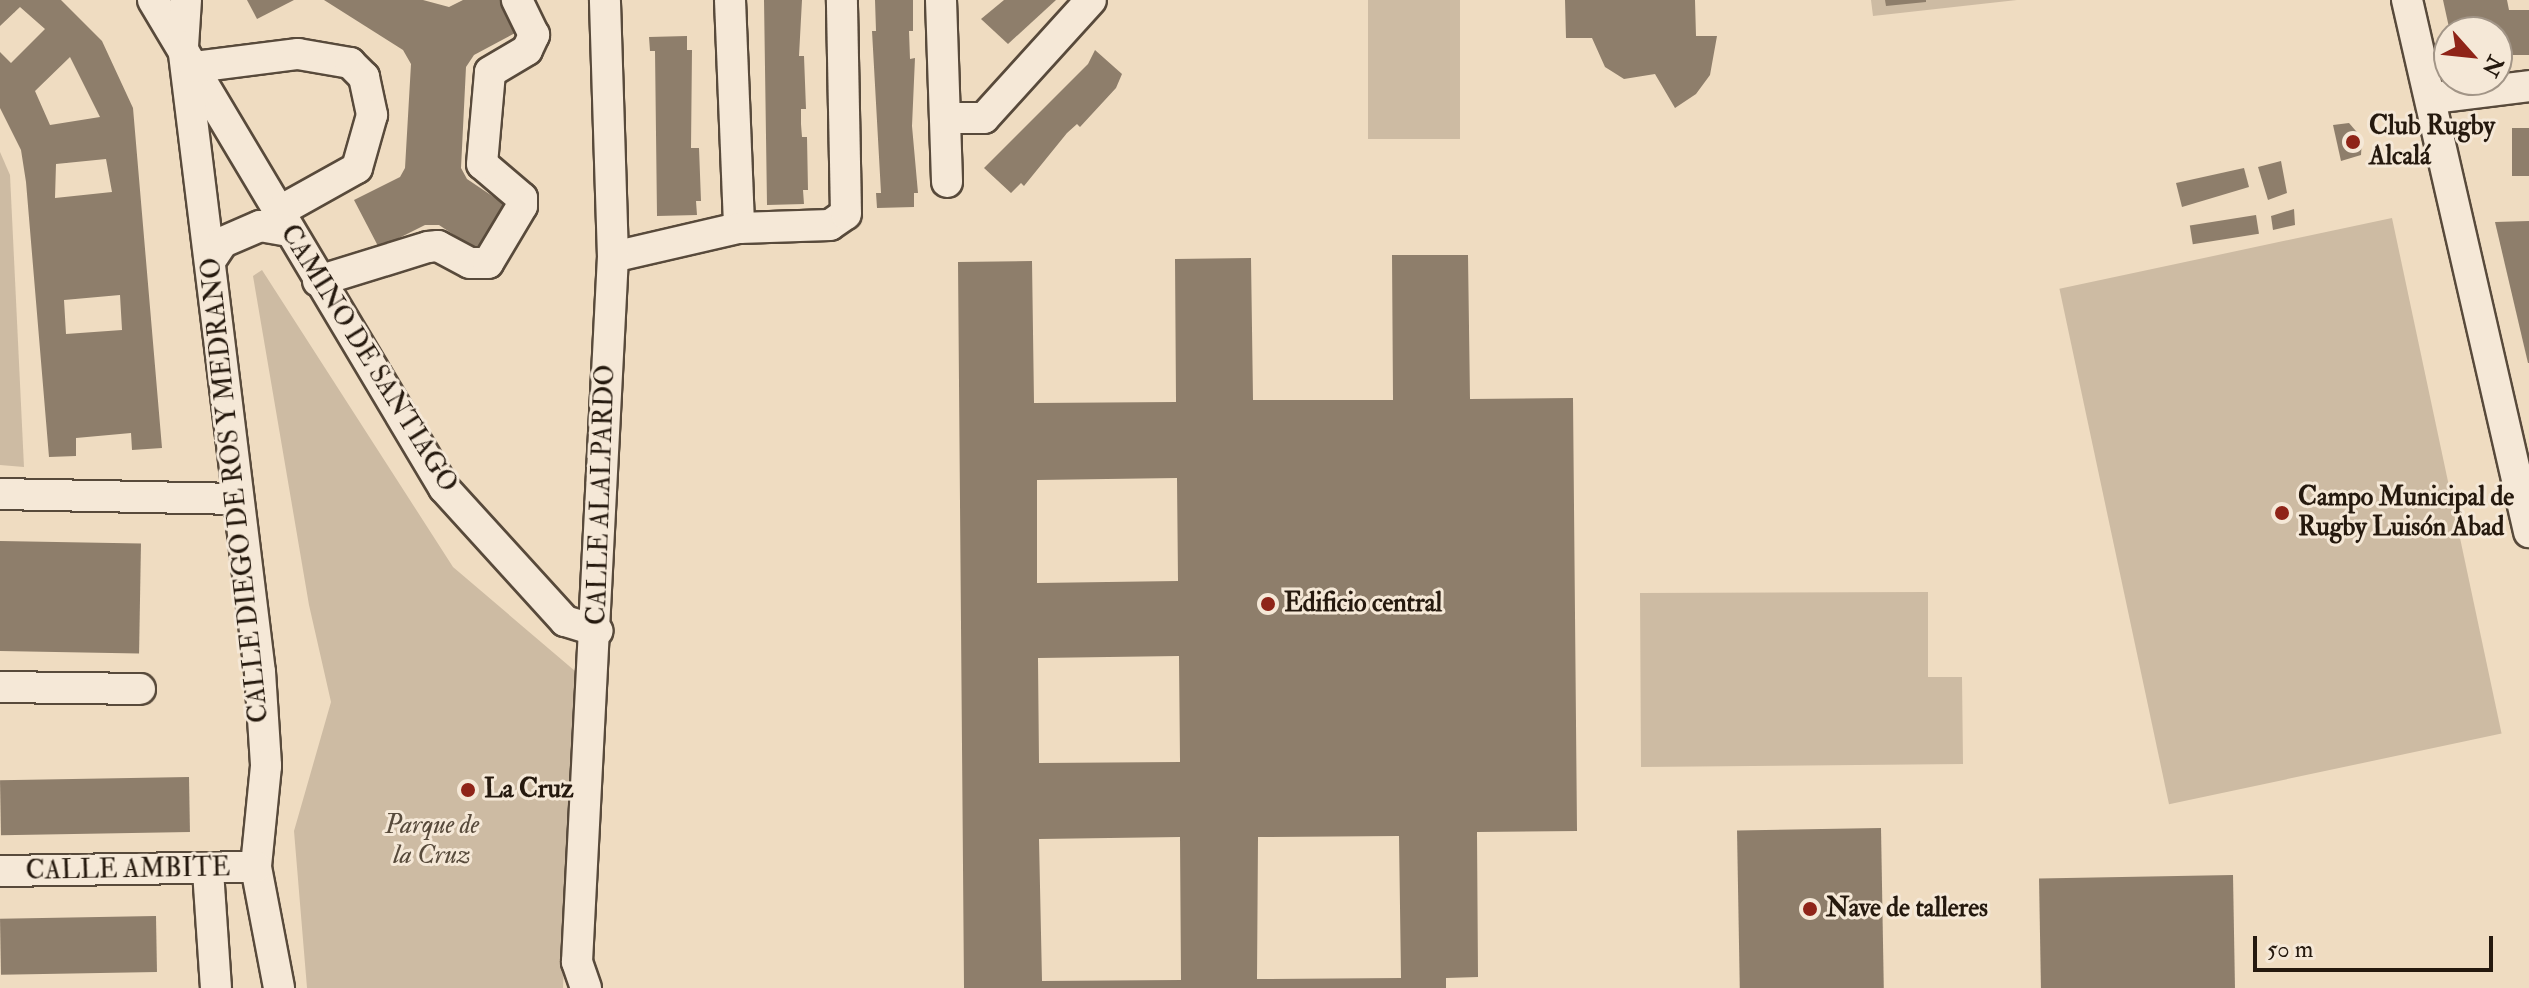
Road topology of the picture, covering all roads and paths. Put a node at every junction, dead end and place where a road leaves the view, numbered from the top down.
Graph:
1 (153, 0) edge
2 (186, 0) edge
3 (517, 0) edge
4 (605, 0) edge
5 (730, 0) edge
6 (842, 0) edge
7 (941, 0) edge
8 (1091, 0) edge
9 (2407, 0) edge
10 (189, 56) junction
11 (2529, 86) edge
12 (2433, 98) junction
13 (945, 118) junction
14 (947, 182) dead end
15 (283, 221) junction
16 (739, 228) junction
17 (613, 257) junction
18 (210, 261) junction
19 (318, 281) junction
20 (0, 494) edge
21 (238, 499) junction
22 (2529, 532) edge
23 (597, 631) junction
24 (0, 687) edge
25 (140, 689) dead end
26 (256, 867) junction
27 (0, 871) edge
28 (208, 871) junction
29 (216, 988) edge
30 (279, 988) edge
31 (586, 988) edge

1 - 10 street, CALLE DIEGO DE ROS Y MEDRANO
2 - 10 street
3 - 19 street
4 - 17 street, CALLE ALALPARDO
5 - 16 street
6 - 16 street
7 - 13 street
8 - 13 street
9 - 12 street
10 - 15 street, CAMINO DE SANTIAGO
10 - 15 street
10 - 18 street, CALLE DIEGO DE ROS Y MEDRANO
11 - 12 street
12 - 22 street
13 - 14 street
15 - 18 street
15 - 19 street, CAMINO DE SANTIAGO
16 - 17 street
17 - 23 street, CALLE ALALPARDO
18 - 21 street, CALLE DIEGO DE ROS Y MEDRANO
19 - 23 street, CAMINO DE SANTIAGO
20 - 21 street
21 - 26 street, CALLE DIEGO DE ROS Y MEDRANO
23 - 31 street, CALLE ALALPARDO
24 - 25 street
26 - 28 street, CALLE AMBITE
26 - 30 street, CALLE DIEGO DE ROS Y MEDRANO
27 - 28 street, CALLE AMBITE
28 - 29 street

